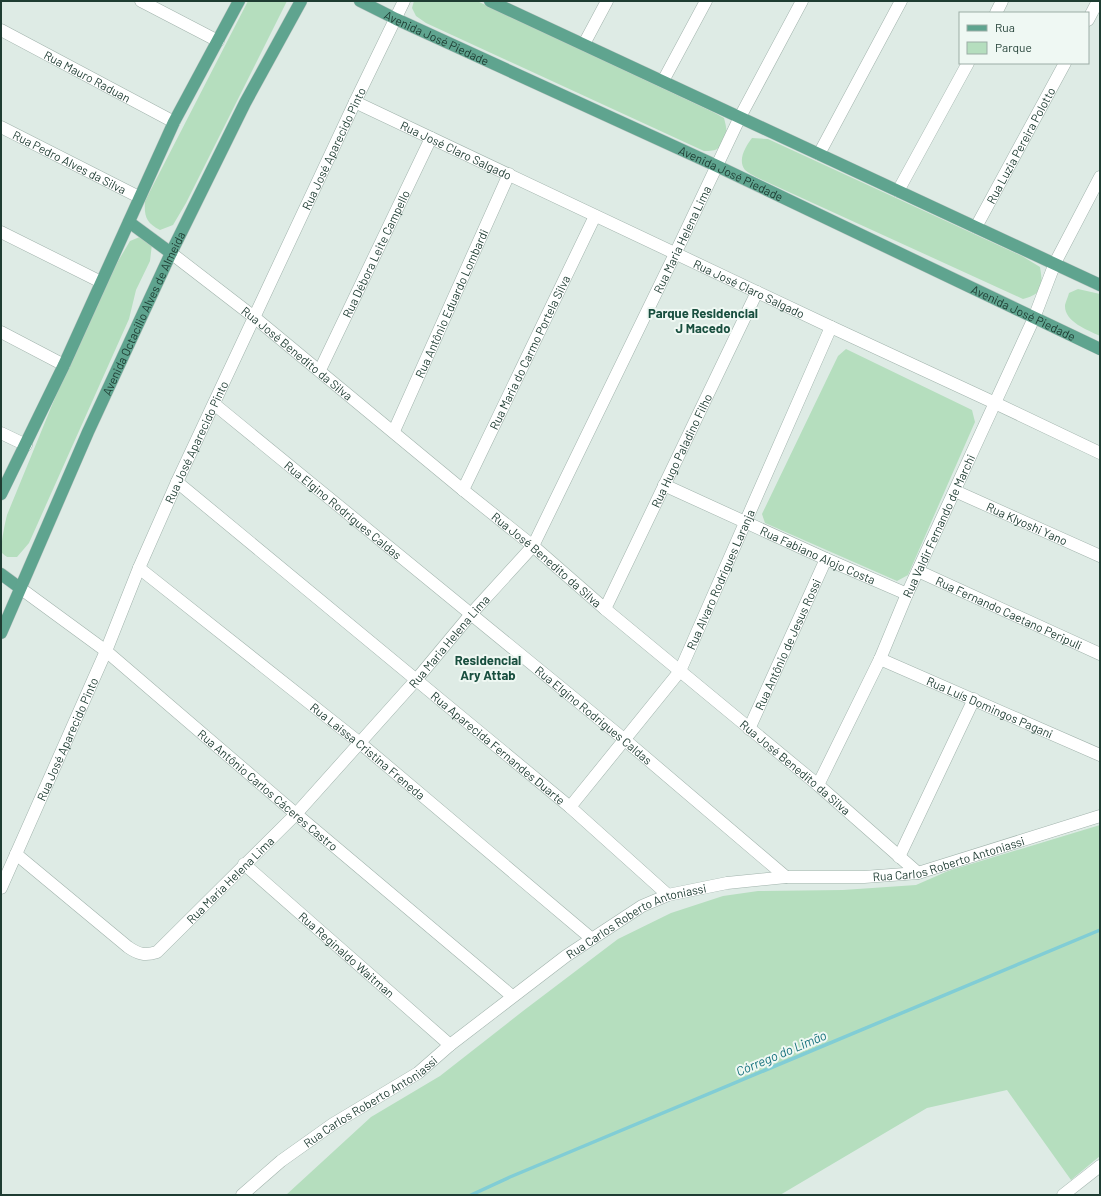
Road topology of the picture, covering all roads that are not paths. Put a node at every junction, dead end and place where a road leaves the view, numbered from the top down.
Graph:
1 (141, 1) edge
2 (239, 1) edge
3 (300, 1) edge
4 (360, 1) edge
5 (404, 1) edge
6 (490, 1) edge
7 (607, 1) edge
8 (706, 1) edge
9 (802, 1) edge
10 (901, 1) edge
11 (1002, 1) edge
12 (1098, 1) edge
13 (505, 4) edge
14 (996, 12) edge
15 (1089, 18) edge
16 (396, 19) junction
17 (1, 30) edge
18 (218, 41) junction
19 (584, 44) junction
20 (967, 64) edge
21 (1064, 64) edge
22 (663, 81) junction
23 (355, 102) junction
24 (740, 117) junction
25 (174, 122) junction
26 (1, 128) edge
27 (431, 138) junction
28 (819, 154) junction
29 (717, 166) junction
30 (509, 174) junction
31 (1100, 177) edge
32 (898, 191) junction
33 (139, 197) junction
34 (596, 216) junction
35 (129, 222) junction
36 (976, 227) junction
37 (1, 232) edge
38 (171, 253) junction
39 (675, 254) junction
40 (1055, 263) junction
41 (101, 282) junction
42 (1100, 285) edge
43 (757, 292) junction
44 (254, 317) junction
45 (1034, 318) junction
46 (831, 327) junction
47 (1, 332) edge
48 (1100, 349) edge
49 (64, 365) junction
50 (320, 370) junction
51 (995, 403) junction
52 (214, 404) junction
53 (394, 431) junction
54 (1, 432) edge
55 (26, 445) junction
56 (1100, 453) edge
57 (177, 482) junction
58 (664, 486) junction
59 (463, 490) junction
60 (955, 491) junction
61 (1, 494) edge
62 (746, 522) junction
63 (533, 546) junction
64 (1100, 556) edge
65 (826, 559) junction
66 (139, 568) junction
67 (918, 570) junction
68 (1, 574) edge
69 (20, 588) junction
70 (907, 594) junction
71 (605, 609) junction
72 (471, 614) junction
73 (1, 633) edge
74 (106, 651) junction
75 (1100, 654) edge
76 (880, 659) junction
77 (680, 671) junction
78 (416, 680) junction
79 (974, 699) junction
80 (749, 729) junction
81 (625, 740) junction
82 (360, 743) junction
83 (1100, 755) edge
84 (818, 785) junction
85 (570, 807) junction
86 (296, 814) junction
87 (1100, 816) edge
88 (16, 854) junction
89 (899, 857) junction
90 (244, 864) junction
91 (918, 873) junction
92 (786, 877) junction
93 (1, 888) edge
94 (668, 895) junction
95 (592, 939) junction
96 (512, 996) junction
97 (450, 1045) junction
98 (1100, 1166) edge
99 (242, 1195) edge
100 (1063, 1195) edge

1 - 18 street
2 - 18 main road
3 - 38 main road, Avenida Octacilio Alves de Almeida
4 - 16 main road, Avenida José Piedade
5 - 16 street, Rua José Aparecido Pinto
6 - 13 main road
7 - 19 street
8 - 22 street
9 - 24 street, Rua Maria Helena Lima
10 - 28 street
11 - 14 street
12 - 15 street
13 - 19 main road
16 - 23 street, Rua José Aparecido Pinto
16 - 29 main road, Avenida José Piedade
17 - 25 street, Rua Mauro Raduan
18 - 25 main road
19 - 22 main road
20 - 32 street
21 - 36 street, Rua Luzia Pereira Polotto
22 - 24 main road
23 - 27 street, Rua José Claro Salgado
23 - 44 street, Rua José Aparecido Pinto
24 - 28 main road
24 - 29 street, Rua Maria Helena Lima
25 - 33 main road
26 - 33 street, Rua Pedro Alves da Silva
27 - 30 street, Rua José Claro Salgado
27 - 50 street, Rua Débora Leite Campello
28 - 32 main road
29 - 39 street, Rua Maria Helena Lima
29 - 45 main road, Avenida José Piedade
30 - 34 street, Rua José Claro Salgado
30 - 53 street, Rua Antônio Eduardo Lombardi
31 - 40 street, Rua Valdir Fernando de Marchi
32 - 36 main road
33 - 35 main road
34 - 39 street, Rua José Claro Salgado
34 - 59 street, Rua Maria do Carmo Portela Silva
35 - 38 main road
35 - 41 main road
36 - 40 main road
37 - 41 street
38 - 44 street, Rua José Benedito da Silva
38 - 69 main road, Avenida Octacilio Alves de Almeida
39 - 43 street, Rua José Claro Salgado
39 - 63 street, Rua Maria Helena Lima
40 - 42 main road
40 - 45 street, Rua Valdir Fernando de Marchi
41 - 49 main road
43 - 46 street, Rua José Claro Salgado
43 - 58 street, Rua Hugo Paladino Filho
44 - 50 street, Rua José Benedito da Silva
44 - 52 street, Rua José Aparecido Pinto
45 - 48 main road, Avenida José Piedade
45 - 51 street, Rua Valdir Fernando de Marchi
46 - 51 street, Rua José Claro Salgado
46 - 62 street, Rua Alvaro Rodrigues Laranja
47 - 49 street
49 - 55 main road
50 - 53 street, Rua José Benedito da Silva
51 - 56 street, Rua José Claro Salgado
51 - 60 street, Rua Valdir Fernando de Marchi
52 - 57 street, Rua José Aparecido Pinto
52 - 72 street, Rua Elgino Rodrigues Caldas
53 - 59 street, Rua José Benedito da Silva
54 - 55 street
55 - 61 main road
57 - 66 street, Rua José Aparecido Pinto
57 - 78 street, Rua Aparecida Fernandes Duarte
58 - 62 street, Rua Fabiano Alojo Costa
58 - 71 street, Rua Hugo Paladino Filho
59 - 63 street, Rua José Benedito da Silva
60 - 64 street, Rua Klyoshi Yano
60 - 67 street, Rua Valdir Fernando de Marchi
62 - 65 street, Rua Fabiano Alojo Costa
62 - 77 street, Rua Alvaro Rodrigues Laranja
63 - 71 street, Rua José Benedito da Silva
63 - 72 street, Rua Maria Helena Lima
65 - 70 street, Rua Fabiano Alojo Costa
65 - 80 street, Rua Antônio de Jesus Rossi
66 - 74 street, Rua José Aparecido Pinto
66 - 82 street, Rua Laissa Cristina Freneda
67 - 70 street, Rua Valdir Fernando de Marchi
67 - 75 street, Rua Fernando Caetano Peripuli
68 - 69 main road
69 - 73 main road, Avenida Octacilio Alves de Almeida
69 - 74 street, Rua Antônio Carlos Cáceres Castro
70 - 76 street, Rua Valdir Fernando de Marchi
71 - 77 street, Rua José Benedito da Silva
72 - 78 street, Rua Maria Helena Lima
72 - 81 street, Rua Elgino Rodrigues Caldas
74 - 86 street, Rua Antônio Carlos Cáceres Castro
74 - 88 street, Rua José Aparecido Pinto
76 - 79 street, Rua Luís Domingos Pagani
76 - 84 street, Rua Valdir Fernando de Marchi
77 - 80 street, Rua José Benedito da Silva
77 - 81 street, Rua Alvaro Rodrigues Laranja
78 - 82 street, Rua Maria Helena Lima
78 - 85 street, Rua Aparecida Fernandes Duarte
79 - 83 street, Rua Luís Domingos Pagani
79 - 89 street
80 - 84 street, Rua José Benedito da Silva
81 - 85 street, Rua Alvaro Rodrigues Laranja
81 - 92 street, Rua Elgino Rodrigues Caldas
82 - 86 street, Rua Maria Helena Lima
82 - 95 street, Rua Laissa Cristina Freneda
84 - 89 street, Rua José Benedito da Silva
85 - 94 street, Rua Aparecida Fernandes Duarte
86 - 90 street, Rua Maria Helena Lima
86 - 96 street, Rua Antônio Carlos Cáceres Castro
87 - 91 street, Rua Carlos Roberto Antoniassi
88 - 90 street, Rua Maria Helena Lima
88 - 93 street, Rua José Aparecido Pinto
89 - 91 street, Rua José Benedito da Silva
90 - 97 street, Rua Reginaldo Waitman
91 - 92 street, Rua Carlos Roberto Antoniassi
92 - 94 street, Rua Carlos Roberto Antoniassi
94 - 95 street, Rua Carlos Roberto Antoniassi
95 - 96 street, Rua Carlos Roberto Antoniassi
96 - 97 street, Rua Carlos Roberto Antoniassi
97 - 99 street, Rua Carlos Roberto Antoniassi
98 - 100 street

